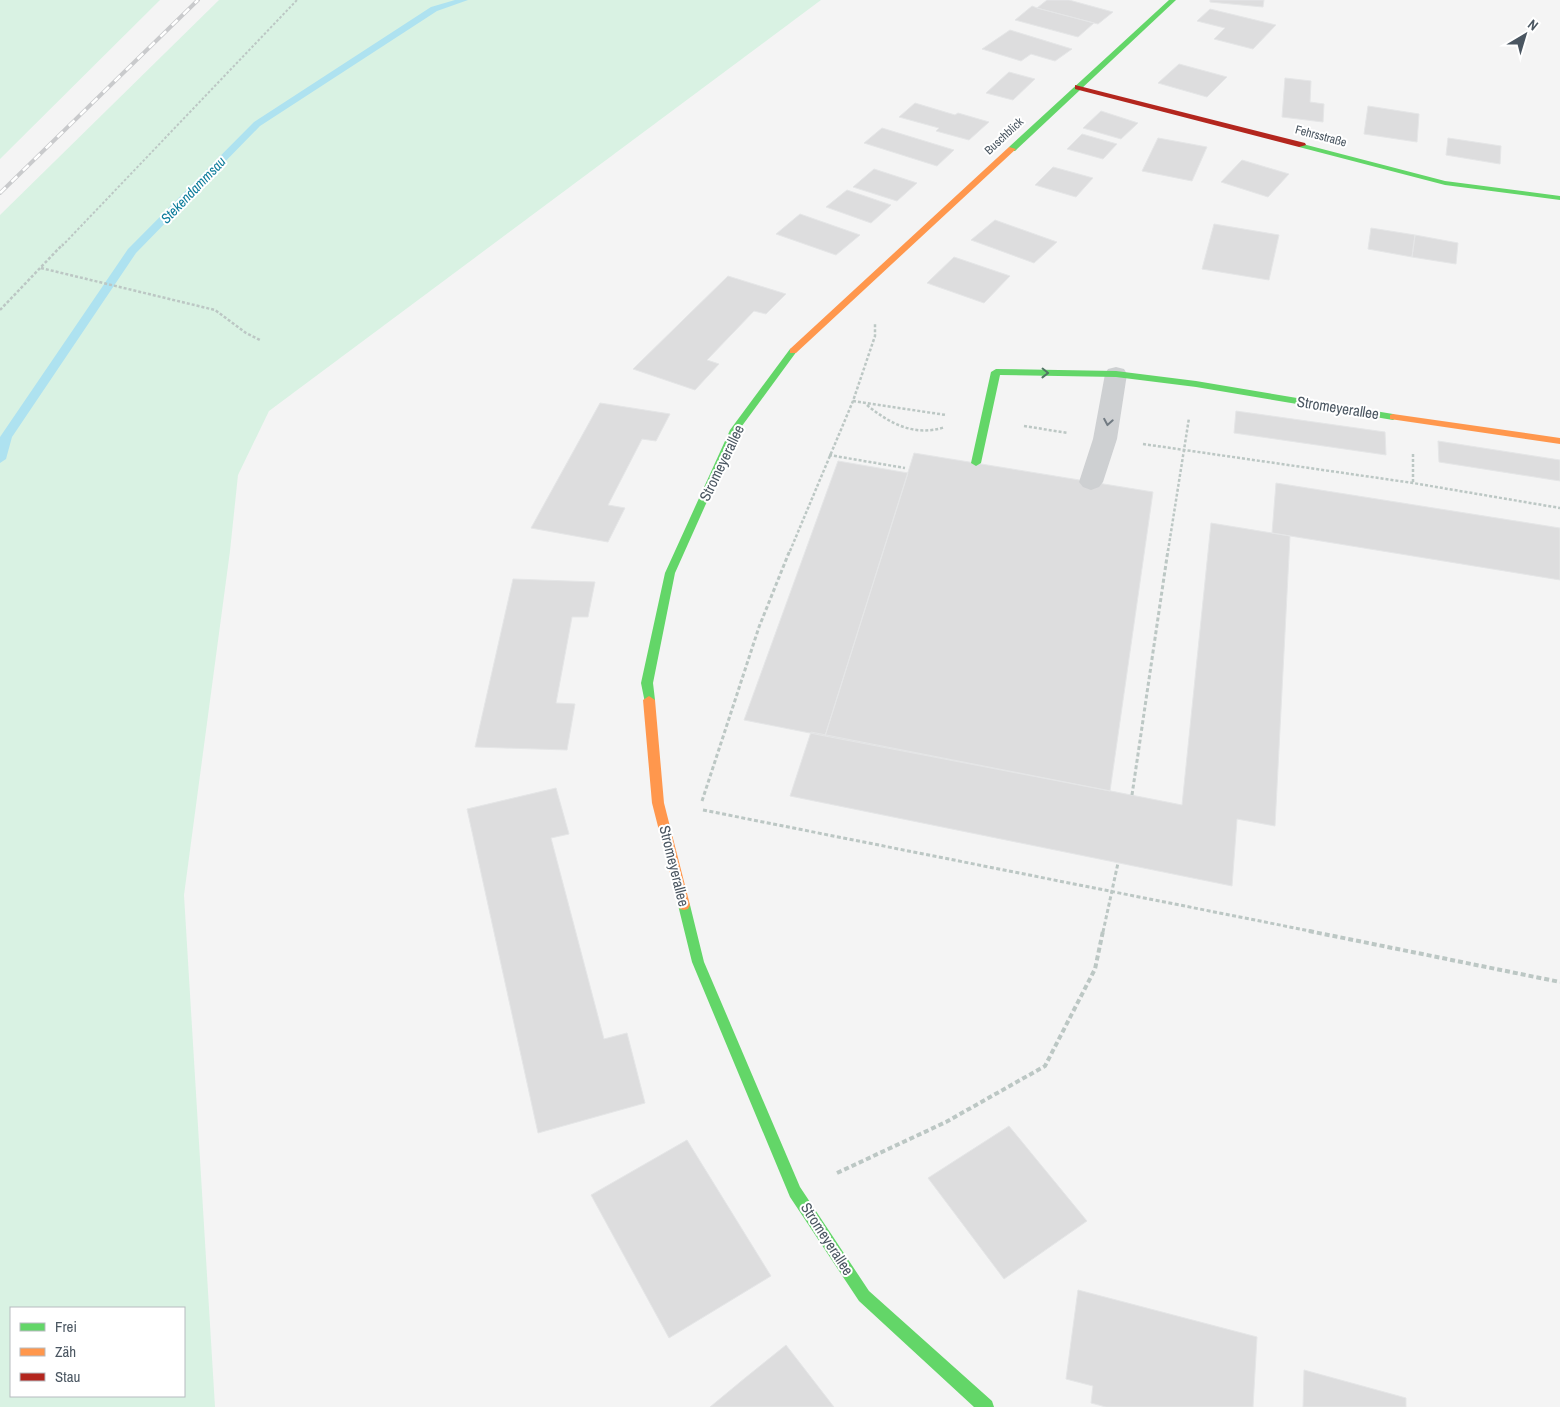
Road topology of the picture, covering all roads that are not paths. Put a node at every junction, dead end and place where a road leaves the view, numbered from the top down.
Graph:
1 (1173, 0) edge
2 (1078, 87) junction
3 (1560, 198) edge
4 (855, 293) joint
5 (1116, 374) junction
6 (1560, 441) edge
7 (976, 463) dead end
8 (1091, 482) dead end
9 (986, 1407) edge

1 - 2 street, Buschblick
2 - 3 street, Fehrsstraße
2 - 4 street, Buschblick
4 - 9 street, Stromeyerallee
5 - 6 street, Stromeyerallee
7 -> 5 street, Stromeyerallee
5 -> 8 street

